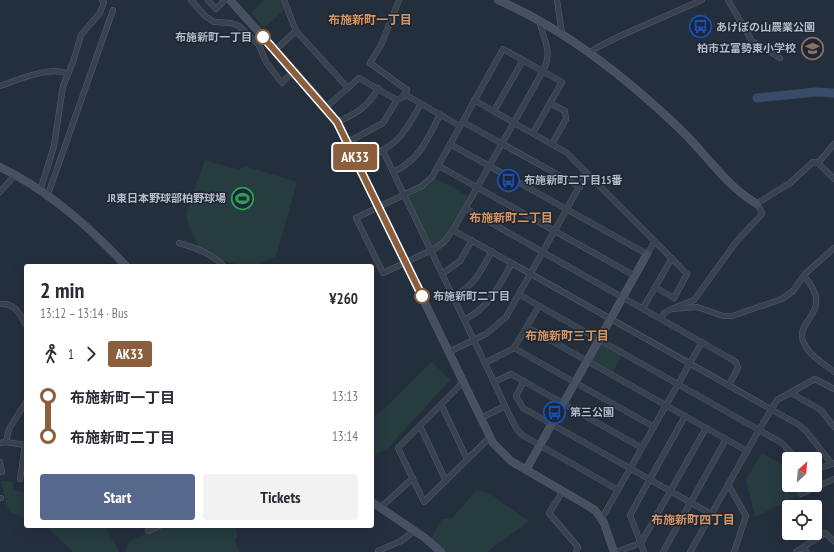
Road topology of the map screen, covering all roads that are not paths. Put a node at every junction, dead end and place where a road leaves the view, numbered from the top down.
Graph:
1 (191, 0) edge
2 (208, 0) edge
3 (226, 0) edge
4 (230, 0) edge
5 (284, 0) edge
6 (399, 0) edge
7 (498, 0) edge
8 (557, 0) edge
9 (702, 0) edge
10 (728, 0) edge
11 (104, 1) edge
12 (113, 10) dead end
13 (539, 20) junction
14 (296, 31) junction
15 (562, 34) junction
16 (275, 50) junction
17 (590, 54) junction
18 (780, 58) dead end
19 (523, 60) junction
20 (293, 71) junction
21 (543, 71) junction
22 (68, 74) junction
23 (0, 86) edge
24 (348, 88) junction
25 (378, 88) junction
26 (403, 97) junction
27 (397, 100) junction
28 (474, 100) junction
29 (550, 103) junction
30 (421, 104) junction
31 (326, 107) junction
32 (494, 112) junction
33 (440, 115) junction
34 (337, 122) junction
35 (514, 122) junction
36 (461, 124) junction
37 (533, 133) junction
38 (348, 142) junction
39 (450, 144) junction
40 (502, 144) junction
41 (552, 144) junction
42 (834, 144) edge
43 (383, 151) junction
44 (358, 162) junction
45 (818, 163) junction
46 (489, 165) junction
47 (439, 166) junction
48 (0, 167) edge
49 (393, 172) junction
50 (587, 174) junction
51 (14, 175) junction
52 (834, 179) edge
53 (477, 187) junction
54 (580, 187) junction
55 (40, 191) junction
56 (0, 192) edge
57 (404, 195) junction
58 (48, 197) junction
59 (757, 204) junction
60 (379, 207) junction
61 (465, 208) junction
62 (568, 209) junction
63 (453, 230) junction
64 (555, 231) junction
65 (472, 240) junction
66 (655, 241) junction
67 (178, 243) dead end
68 (834, 248) edge
69 (431, 251) junction
70 (492, 251) junction
71 (543, 252) junction
72 (647, 254) junction
73 (672, 258) junction
74 (406, 262) junction
75 (512, 262) junction
76 (124, 264) edge
77 (222, 264) edge
78 (442, 274) junction
79 (531, 274) junction
80 (634, 276) junction
81 (804, 276) junction
82 (654, 287) junction
83 (520, 295) junction
84 (453, 296) junction
85 (623, 297) junction
86 (0, 304) edge
87 (539, 306) junction
88 (643, 308) junction
89 (671, 309) junction
90 (611, 318) junction
91 (661, 318) junction
92 (464, 320) junction
93 (24, 322) edge
94 (527, 327) junction
95 (599, 339) junction
96 (474, 340) junction
97 (702, 342) junction
98 (514, 348) junction
99 (449, 352) junction
100 (587, 361) junction
101 (485, 363) junction
102 (690, 363) junction
103 (834, 372) edge
104 (524, 381) junction
105 (464, 382) junction
106 (494, 382) junction
107 (575, 382) junction
108 (678, 384) junction
109 (729, 385) junction
110 (834, 389) edge
111 (791, 392) junction
112 (563, 403) junction
113 (441, 404) junction
114 (24, 405) edge
115 (505, 406) junction
116 (666, 406) junction
117 (771, 409) junction
118 (685, 416) junction
119 (481, 418) junction
120 (551, 425) junction
121 (420, 426) junction
122 (654, 427) junction
123 (834, 427) edge
124 (706, 428) junction
125 (759, 430) junction
126 (490, 437) junction
127 (726, 440) junction
128 (6, 442) junction
129 (0, 443) edge
130 (24, 445) edge
131 (539, 446) junction
132 (642, 448) junction
133 (747, 451) junction
134 (24, 452) edge
135 (790, 452) edge
136 (467, 460) junction
137 (0, 462) edge
138 (833, 463) edge
139 (822, 467) edge
140 (630, 469) junction
141 (526, 470) junction
142 (2, 472) dead end
143 (413, 478) junction
144 (20, 479) dead end
145 (834, 479) edge
146 (649, 480) junction
147 (446, 481) junction
148 (822, 482) edge
149 (728, 484) junction
150 (618, 490) junction
151 (562, 491) junction
152 (670, 492) junction
153 (804, 492) edge
154 (801, 494) dead end
155 (690, 503) junction
156 (374, 504) edge
157 (380, 508) junction
158 (711, 514) junction
159 (602, 518) junction
160 (155, 528) edge
161 (148, 531) dead end
162 (414, 531) junction
163 (834, 541) edge
164 (641, 543) junction
165 (802, 548) junction
166 (378, 552) edge
167 (441, 552) edge
168 (576, 552) edge
169 (615, 552) edge
170 (644, 552) edge
171 (663, 552) edge
172 (690, 552) edge
173 (734, 552) edge
174 (796, 552) edge
175 (807, 552) edge

1 - 20 street
2 - 3 street
4 - 16 street
5 - 14 street
6 - 26 street
7 - 13 street
8 - 15 street
9 - 17 street
10 - 18 street
11 - 22 street
12 - 58 street
13 - 15 street
13 - 21 street
14 - 16 street
14 - 24 street
15 - 17 street
16 - 20 street
17 - 59 street
19 - 21 street
19 - 28 street
19 - 32 street
20 - 31 street
21 - 29 street
21 - 35 street
22 - 23 street
22 - 55 street
24 - 25 street
24 - 31 street
25 - 27 street
25 - 34 street
26 - 27 street
26 - 30 street
27 - 38 street
28 - 32 street
28 - 36 street
29 - 37 street
29 - 41 street
30 - 33 street
30 - 43 street
31 - 34 street
32 - 35 street
33 - 36 street
33 - 49 street
34 - 38 street
35 - 37 street
35 - 40 street
36 - 39 street
36 - 40 street
37 - 41 street
38 - 44 street
39 - 46 street
39 - 47 street
40 - 46 street
40 - 54 street
41 - 50 street
42 - 45 street
43 - 44 street
43 - 49 street
44 - 60 street
45 - 52 street
45 - 59 street
46 - 53 street
46 - 62 street
47 - 53 street
47 - 57 street
48 - 51 street
49 - 57 street
50 - 54 street
50 - 66 street
51 - 55 street
51 - 56 street
53 - 61 street
53 - 64 street
54 - 62 street
55 - 58 street
57 - 60 street
57 - 69 street
58 - 76 street
59 - 89 street
60 - 74 street
60 - 74 street
61 - 63 street
61 - 71 street
62 - 64 street
62 - 72 street
63 - 65 street
63 - 69 street
64 - 71 street
64 - 80 street
65 - 70 street
65 - 78 street
66 - 72 street
66 - 73 street
67 - 77 street
68 - 81 street
69 - 74 street
69 - 78 street
70 - 75 street
70 - 84 street
71 - 79 street
71 - 85 street
72 - 80 street
73 - 82 street
73 - 82 street
74 - 99 street
75 - 79 street
75 - 92 street
78 - 84 street
79 - 83 street
79 - 90 street
80 - 85 street
81 - 89 street
81 - 103 street
82 - 88 street
83 - 87 street
83 - 96 street
84 - 92 street
85 - 88 street
85 - 90 street
86 - 93 street
87 - 94 street
87 - 95 street
88 - 91 street
89 - 91 street
90 - 95 street
90 - 102 street
91 - 97 street
92 - 96 street
94 - 98 street
94 - 100 street
95 - 100 street
95 - 108 street
96 - 99 street
96 - 101 street
97 - 102 street
97 - 109 street
98 - 101 street
98 - 107 street
99 - 105 street
100 - 107 street
100 - 116 street
101 - 106 street
102 - 108 street
102 - 109 street
104 - 106 street
104 - 112 street
104 - 120 street
105 - 113 street
105 - 119 street
106 - 115 street
107 - 112 street
107 - 122 street
108 - 116 street
108 - 125 street
109 - 117 street
110 - 111 street
111 - 117 street
111 - 123 street
112 - 120 street
112 - 132 street
113 - 121 street
113 - 136 street
114 - 128 street
115 - 119 street
115 - 131 street
116 - 118 street
116 - 122 street
117 - 125 street
117 - 138 street
118 - 124 street
118 - 146 street
119 - 126 street
120 - 131 street
120 - 140 street
121 - 143 street
121 - 147 street
122 - 132 street
124 - 127 street
124 - 152 street
125 - 133 street
125 - 135 street
126 - 136 street
126 - 141 street
127 - 133 street
127 - 155 street
128 - 129 street
128 - 130 street
131 - 141 street
131 - 150 street
132 - 140 street
133 - 149 street
134 - 144 street
136 - 147 street
137 - 142 street
138 - 139 street
140 - 146 street
140 - 150 street
141 - 151 street
143 - 147 street
143 - 157 street
145 - 148 street
146 - 152 street
146 - 164 street
149 - 158 street
149 - 173 street
150 - 159 street
151 - 159 street
151 - 168 street
152 - 155 street
152 - 164 street
153 - 154 street
155 - 158 street
155 - 171 street
156 - 157 street
157 - 162 street
158 - 172 street
159 - 169 street
160 - 161 street
162 - 166 street
162 - 167 street
163 - 165 street
164 - 169 street
164 - 170 street
165 - 174 street
165 - 175 street

